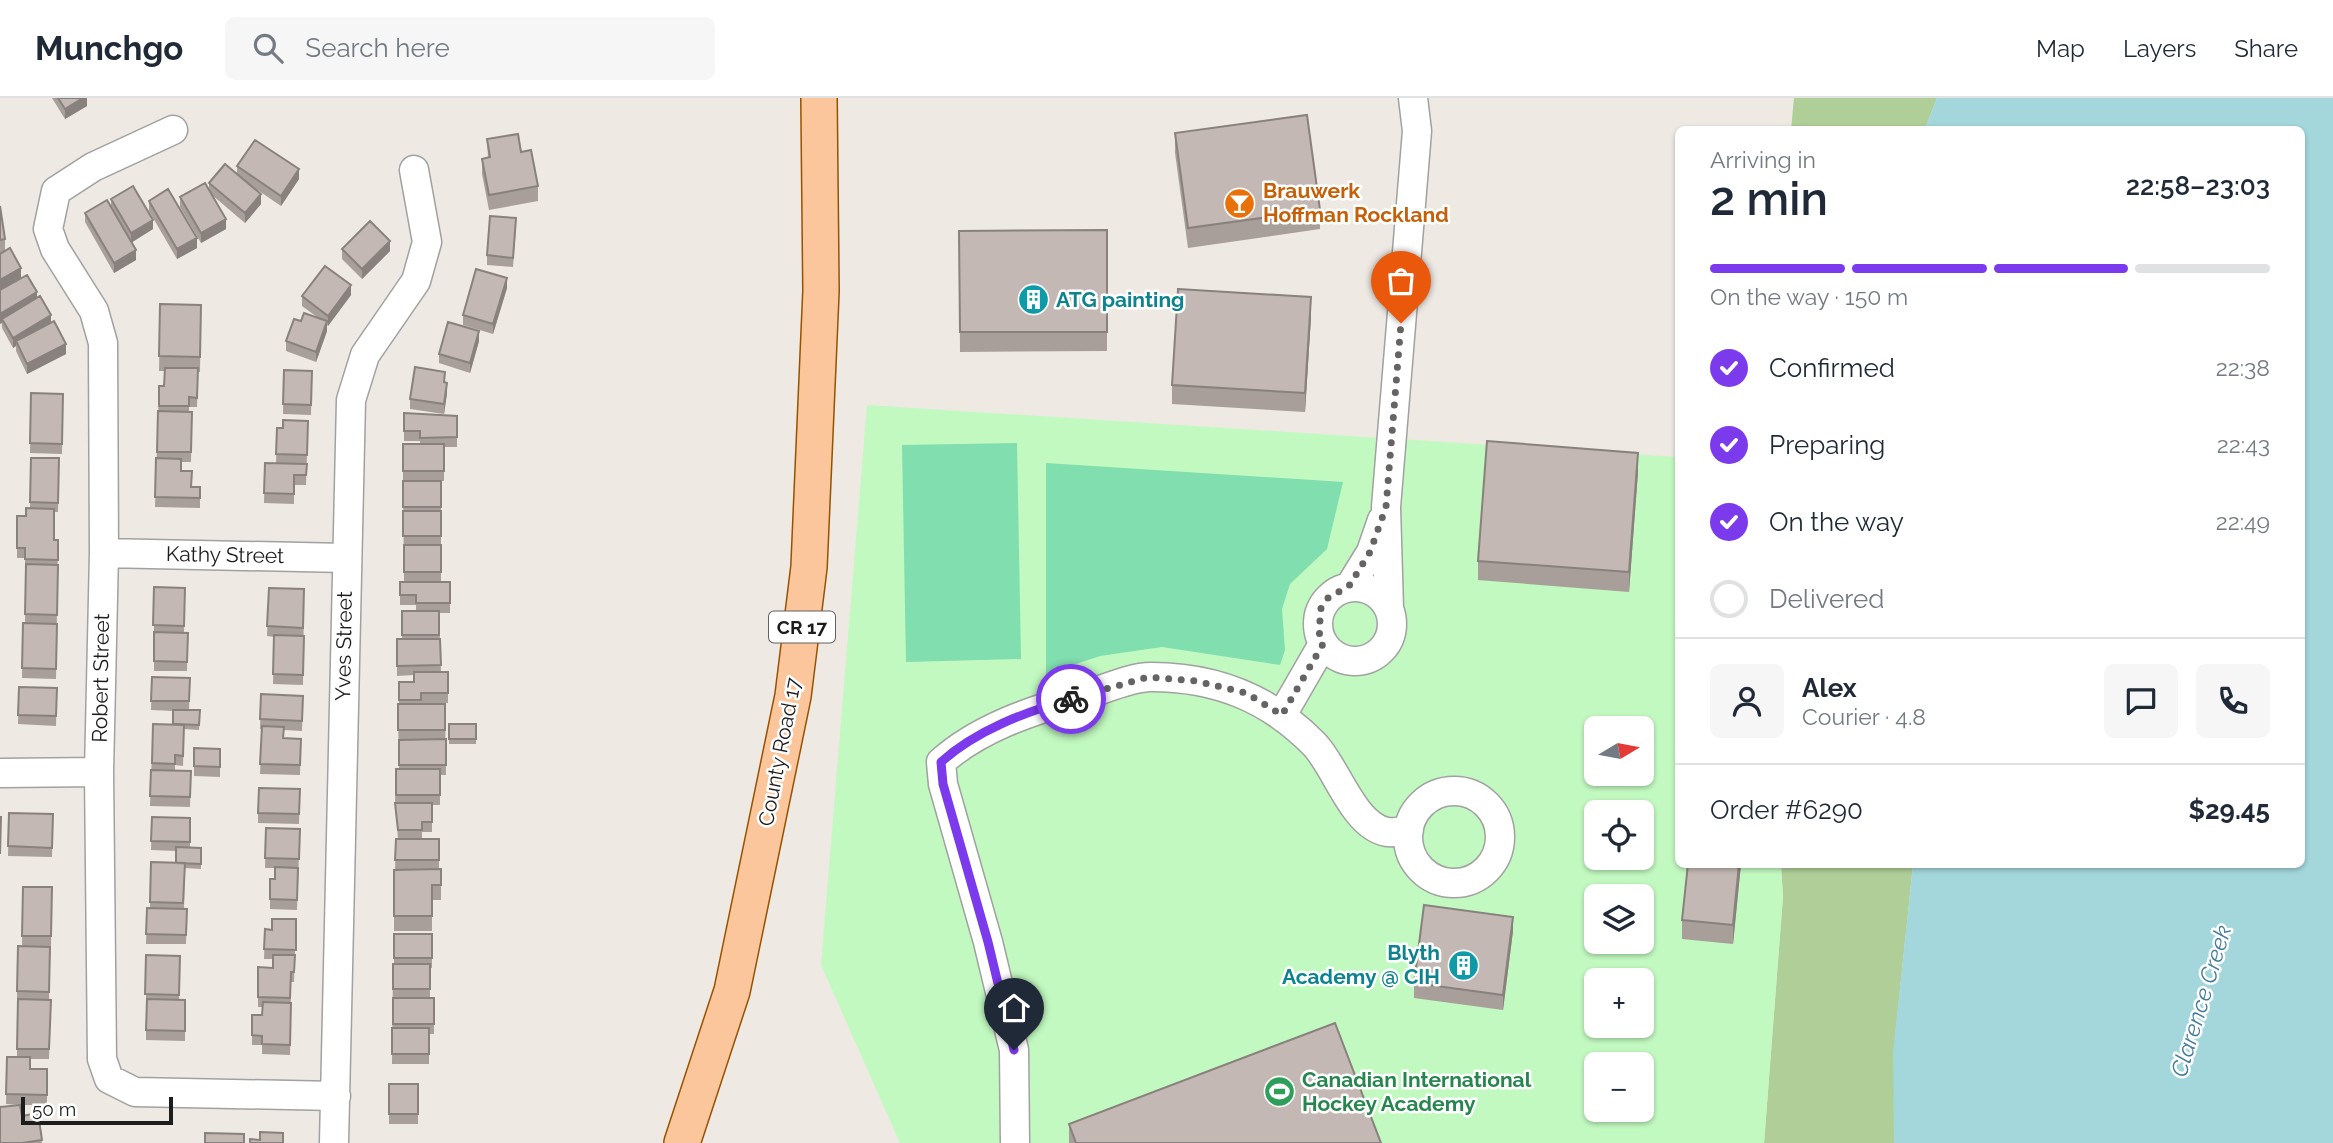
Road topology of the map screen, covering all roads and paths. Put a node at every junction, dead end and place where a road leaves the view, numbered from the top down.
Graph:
1 (819, 98) edge
2 (1413, 98) edge
3 (173, 130) dead end
4 (414, 170) dead end
5 (1386, 507) junction
6 (104, 553) junction
7 (346, 558) junction
8 (1349, 586) junction
9 (1389, 609) junction
10 (1323, 644) junction
11 (1354, 661) junction
12 (1287, 709) junction
13 (99, 772) junction
14 (0, 774) edge
15 (1409, 830) dead end
16 (336, 1096) junction
17 (334, 1143) edge
18 (682, 1143) edge
19 (1015, 1143) edge

1 - 18 main road, County Road 17 / CR 17
2 - 5 street
3 - 6 street, Robert Street
4 - 7 street, Yves Street
5 - 8 street
5 - 9 street
6 - 7 street, Kathy Street
6 - 13 street, Robert Street
7 - 16 street, Yves Street
8 - 9 street
8 - 10 street
9 - 11 street
10 - 11 street
10 - 12 street
11 - 12 street
12 - 15 street
12 - 19 street
13 - 14 street
13 - 16 street, Robert Street
16 - 17 street, Yves Street

